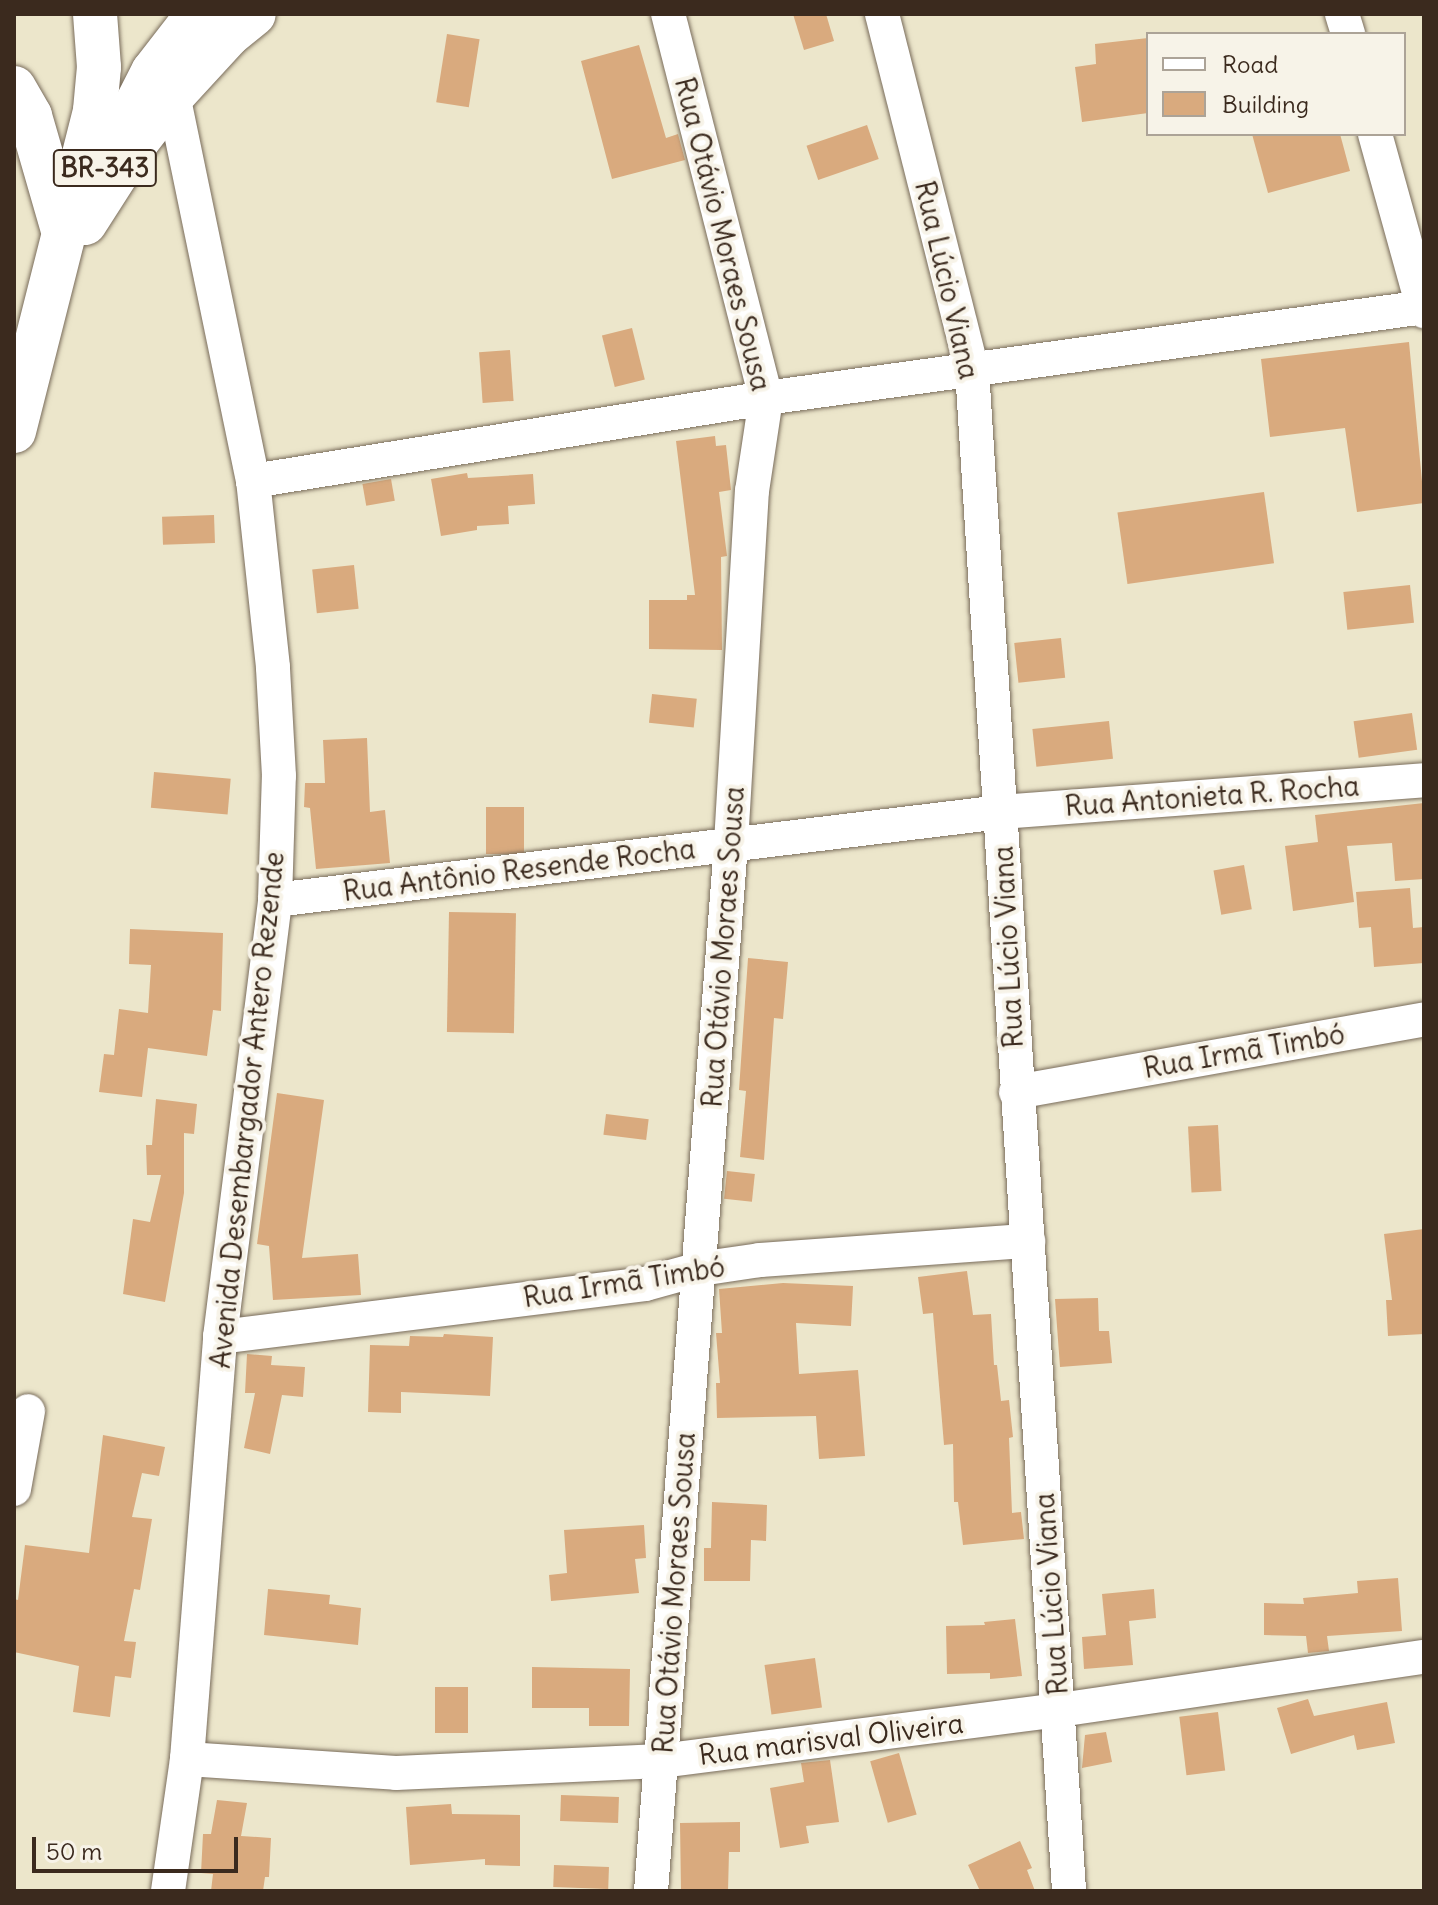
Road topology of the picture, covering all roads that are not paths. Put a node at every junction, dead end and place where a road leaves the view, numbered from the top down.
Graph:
1 (95, 14) edge
2 (198, 14) edge
3 (254, 14) edge
4 (668, 14) edge
5 (882, 14) edge
6 (14, 88) edge
7 (173, 95) junction
8 (1376, 136) edge
9 (74, 229) junction
10 (1424, 308) edge
11 (972, 370) junction
12 (766, 398) junction
13 (14, 431) edge
14 (253, 481) junction
15 (1424, 780) edge
16 (1001, 812) junction
17 (731, 843) junction
18 (275, 900) junction
19 (1424, 1019) edge
20 (1016, 1092) junction
21 (1028, 1241) junction
22 (699, 1269) junction
23 (220, 1337) junction
24 (28, 1411) dead end
25 (14, 1489) edge
26 (1424, 1657) edge
27 (1059, 1710) junction
28 (187, 1759) junction
29 (661, 1761) junction
30 (168, 1891) edge
31 (651, 1891) edge
32 (1069, 1891) edge

1 - 9 main road, BR-343
2 - 9 main road, BR-343
3 - 7 main road
4 - 12 street, Rua Otávio Moraes Sousa
5 - 11 street, Rua Lúcio Viana
6 - 9 main road
7 - 9 main road
7 - 14 street, Avenida Desembargador Antero Rezende
8 - 10 street
9 - 13 main road, BR-343
10 - 11 street
11 - 12 street
11 - 16 street, Rua Lúcio Viana
12 - 14 street
12 - 17 street, Rua Otávio Moraes Sousa
14 - 18 street, Avenida Desembargador Antero Rezende
15 - 16 street, Rua Antonieta R. Rocha
16 - 17 street, Rua Antônio Resende Rocha
16 - 20 street, Rua Lúcio Viana
17 - 18 street, Rua Antônio Resende Rocha
17 - 22 street, Rua Otávio Moraes Sousa
18 - 23 street, Avenida Desembargador Antero Rezende
19 - 20 street, Rua Irmã Timbó
20 - 21 street, Rua Lúcio Viana
21 - 22 street, Rua Irmã Timbó
21 - 27 street, Rua Lúcio Viana
22 - 23 street, Rua Irmã Timbó
22 - 29 street, Rua Otávio Moraes Sousa
23 - 28 street, Avenida Desembargador Antero Rezende
24 - 25 street
26 - 27 street, Rua marisval Oliveira
27 - 29 street, Rua marisval Oliveira
27 - 32 street, Rua Lúcio Viana
28 - 29 street, Rua marisval Oliveira
28 - 30 street, Avenida Desembargador Antero Rezende
29 - 31 street, Rua Otávio Moraes Sousa

